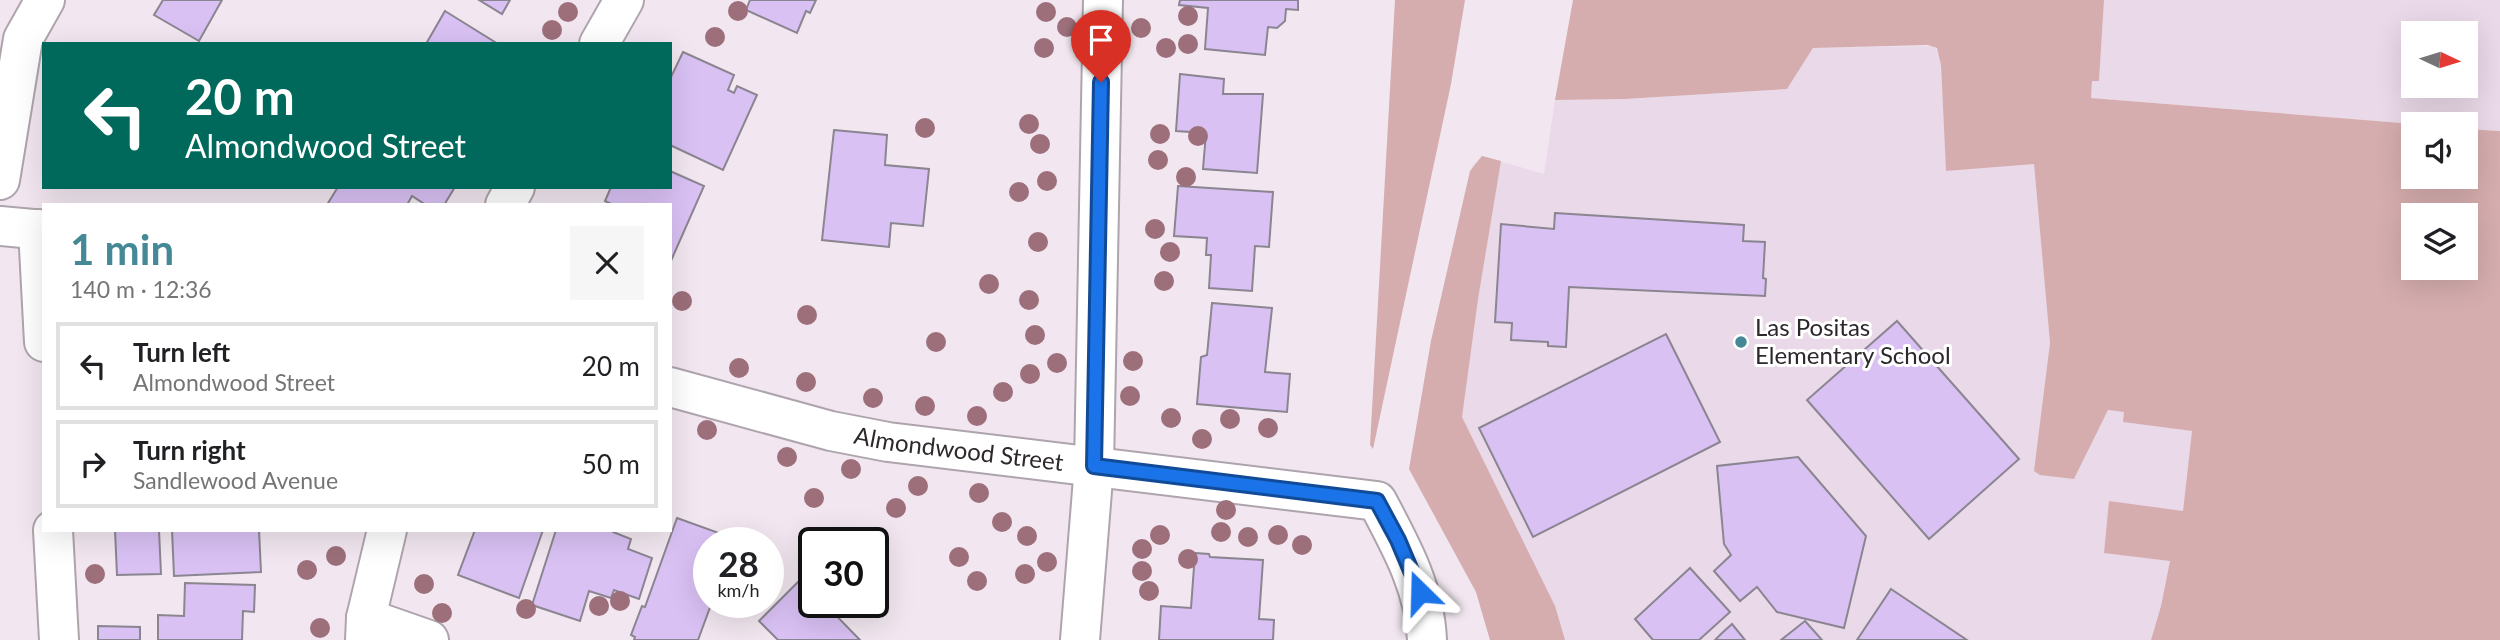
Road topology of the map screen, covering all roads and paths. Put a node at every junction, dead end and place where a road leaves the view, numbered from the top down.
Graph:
1 (45, 0) edge
2 (624, 0) edge
3 (1103, 0) edge
4 (600, 42) edge
5 (0, 180) edge
6 (0, 226) edge
7 (41, 230) edge
8 (42, 267) edge
9 (672, 388) edge
10 (1094, 466) junction
11 (53, 532) edge
12 (387, 532) edge
13 (365, 629) edge
14 (59, 640) edge
15 (429, 640) edge
16 (1080, 640) edge
17 (1427, 640) edge

1 - 5 street
2 - 4 street
3 - 10 street
6 - 7 street
7 - 8 street
9 - 10 street, Almondwood Street
10 - 16 street
10 - 17 street, Almondwood Street
11 - 14 street
12 - 13 street
13 - 15 street

